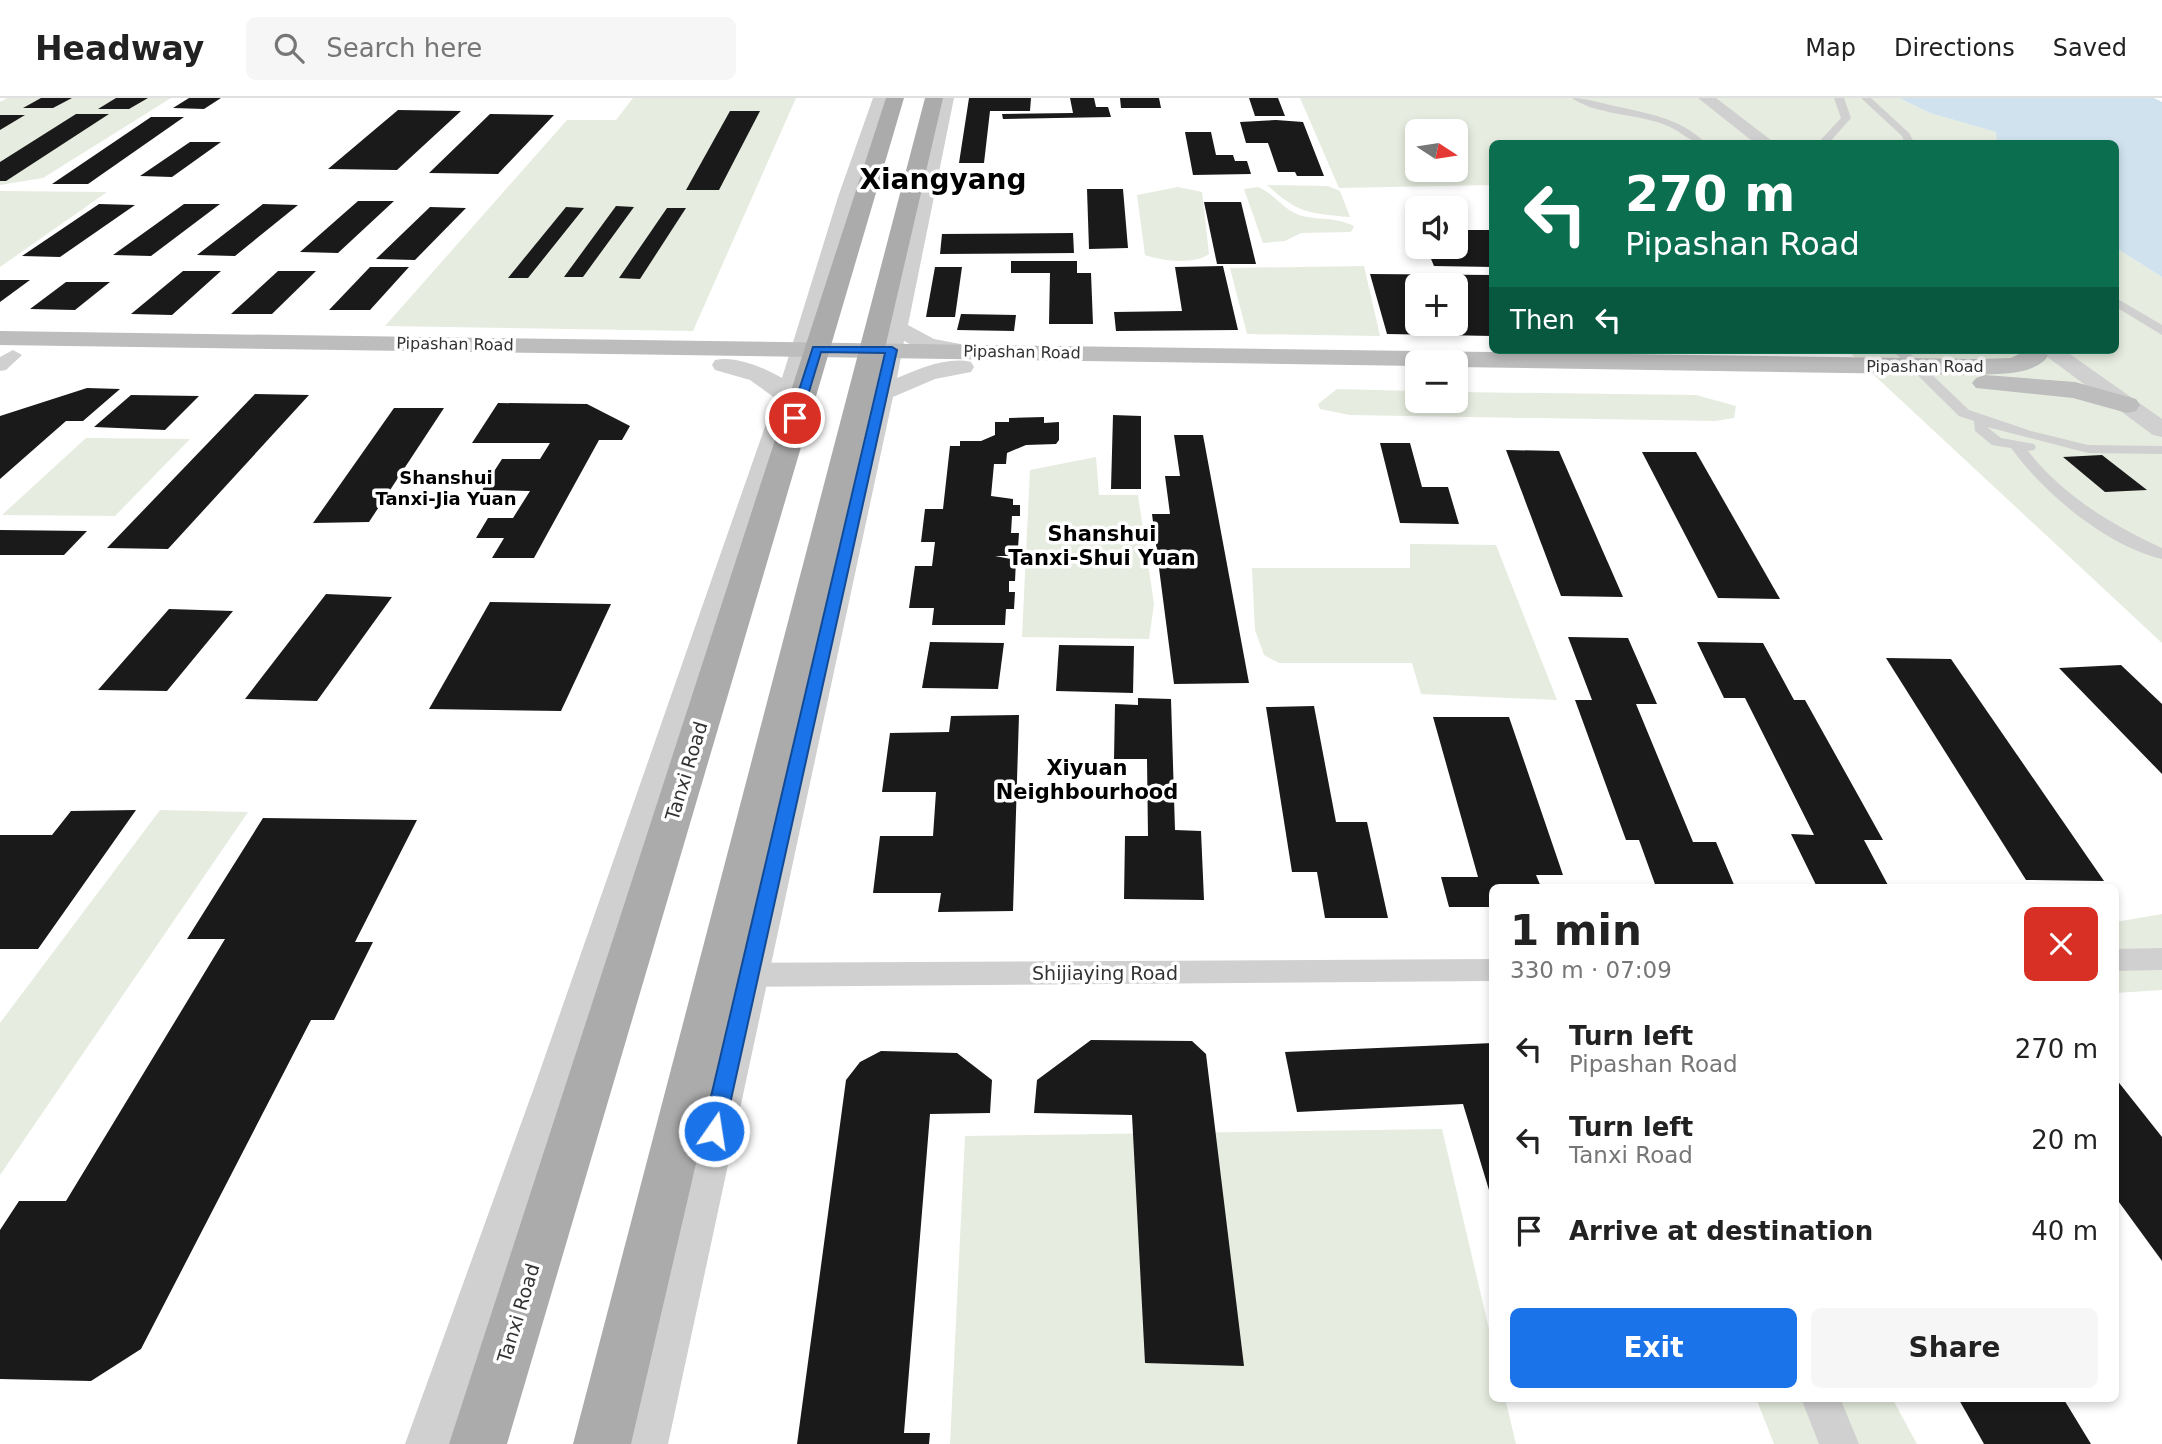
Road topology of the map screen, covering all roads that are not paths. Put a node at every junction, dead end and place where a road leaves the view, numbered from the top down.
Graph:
1 (881, 98) edge
2 (895, 98) edge
3 (934, 98) edge
4 (946, 98) edge
5 (1577, 98) edge
6 (1706, 98) edge
7 (1839, 98) edge
8 (1866, 98) edge
9 (1697, 140) edge
10 (1763, 140) edge
11 (1826, 140) edge
12 (1908, 140) edge
13 (2119, 304) edge
14 (2162, 331) edge
15 (808, 351) junction
16 (3, 354) edge
17 (2034, 354) edge
18 (2055, 354) edge
19 (729, 356) junction
20 (883, 359) junction
21 (963, 359) junction
22 (1916, 366) edge
23 (1405, 374) edge
24 (1468, 375) edge
25 (787, 397) junction
26 (2127, 405) junction
27 (1982, 419) junction
28 (2162, 430) edge
29 (2044, 439) junction
30 (2017, 447) junction
31 (2162, 450) edge
32 (2162, 554) edge
33 (2162, 959) edge
34 (2119, 960) edge
35 (1489, 970) edge
36 (733, 975) junction
37 (1822, 1402) edge
38 (430, 1444) edge
39 (478, 1444) edge
40 (602, 1444) edge
41 (643, 1444) edge
42 (1839, 1444) edge

1 - 15 street
2 - 15 main road, Tanxi Road
3 - 20 main road
4 - 20 street
5 - 9 street
6 - 10 street
7 - 11 street
8 - 12 street
13 - 14 street
15 - 19 main road, Pipashan Road
15 - 19 street
15 - 20 main road, Pipashan Road
15 - 25 street
15 - 39 main road, Tanxi Road
16 - 19 main road, Pipashan Road
17 - 22 main road, Pipashan Road
18 - 26 street
19 - 25 street
20 - 21 main road, Pipashan Road
20 - 21 street
20 - 36 main road
21 - 22 main road, Pipashan Road
21 - 23 main road, Pipashan Road
22 - 24 main road, Pipashan Road
22 - 26 main road, Pipashan Road
22 - 27 street
25 - 38 street
26 - 28 street
27 - 29 street
27 - 30 street
29 - 30 street
29 - 31 street
30 - 32 street
33 - 34 street
35 - 36 street, Shijiaying Road
36 - 40 main road
36 - 41 street
37 - 42 street

